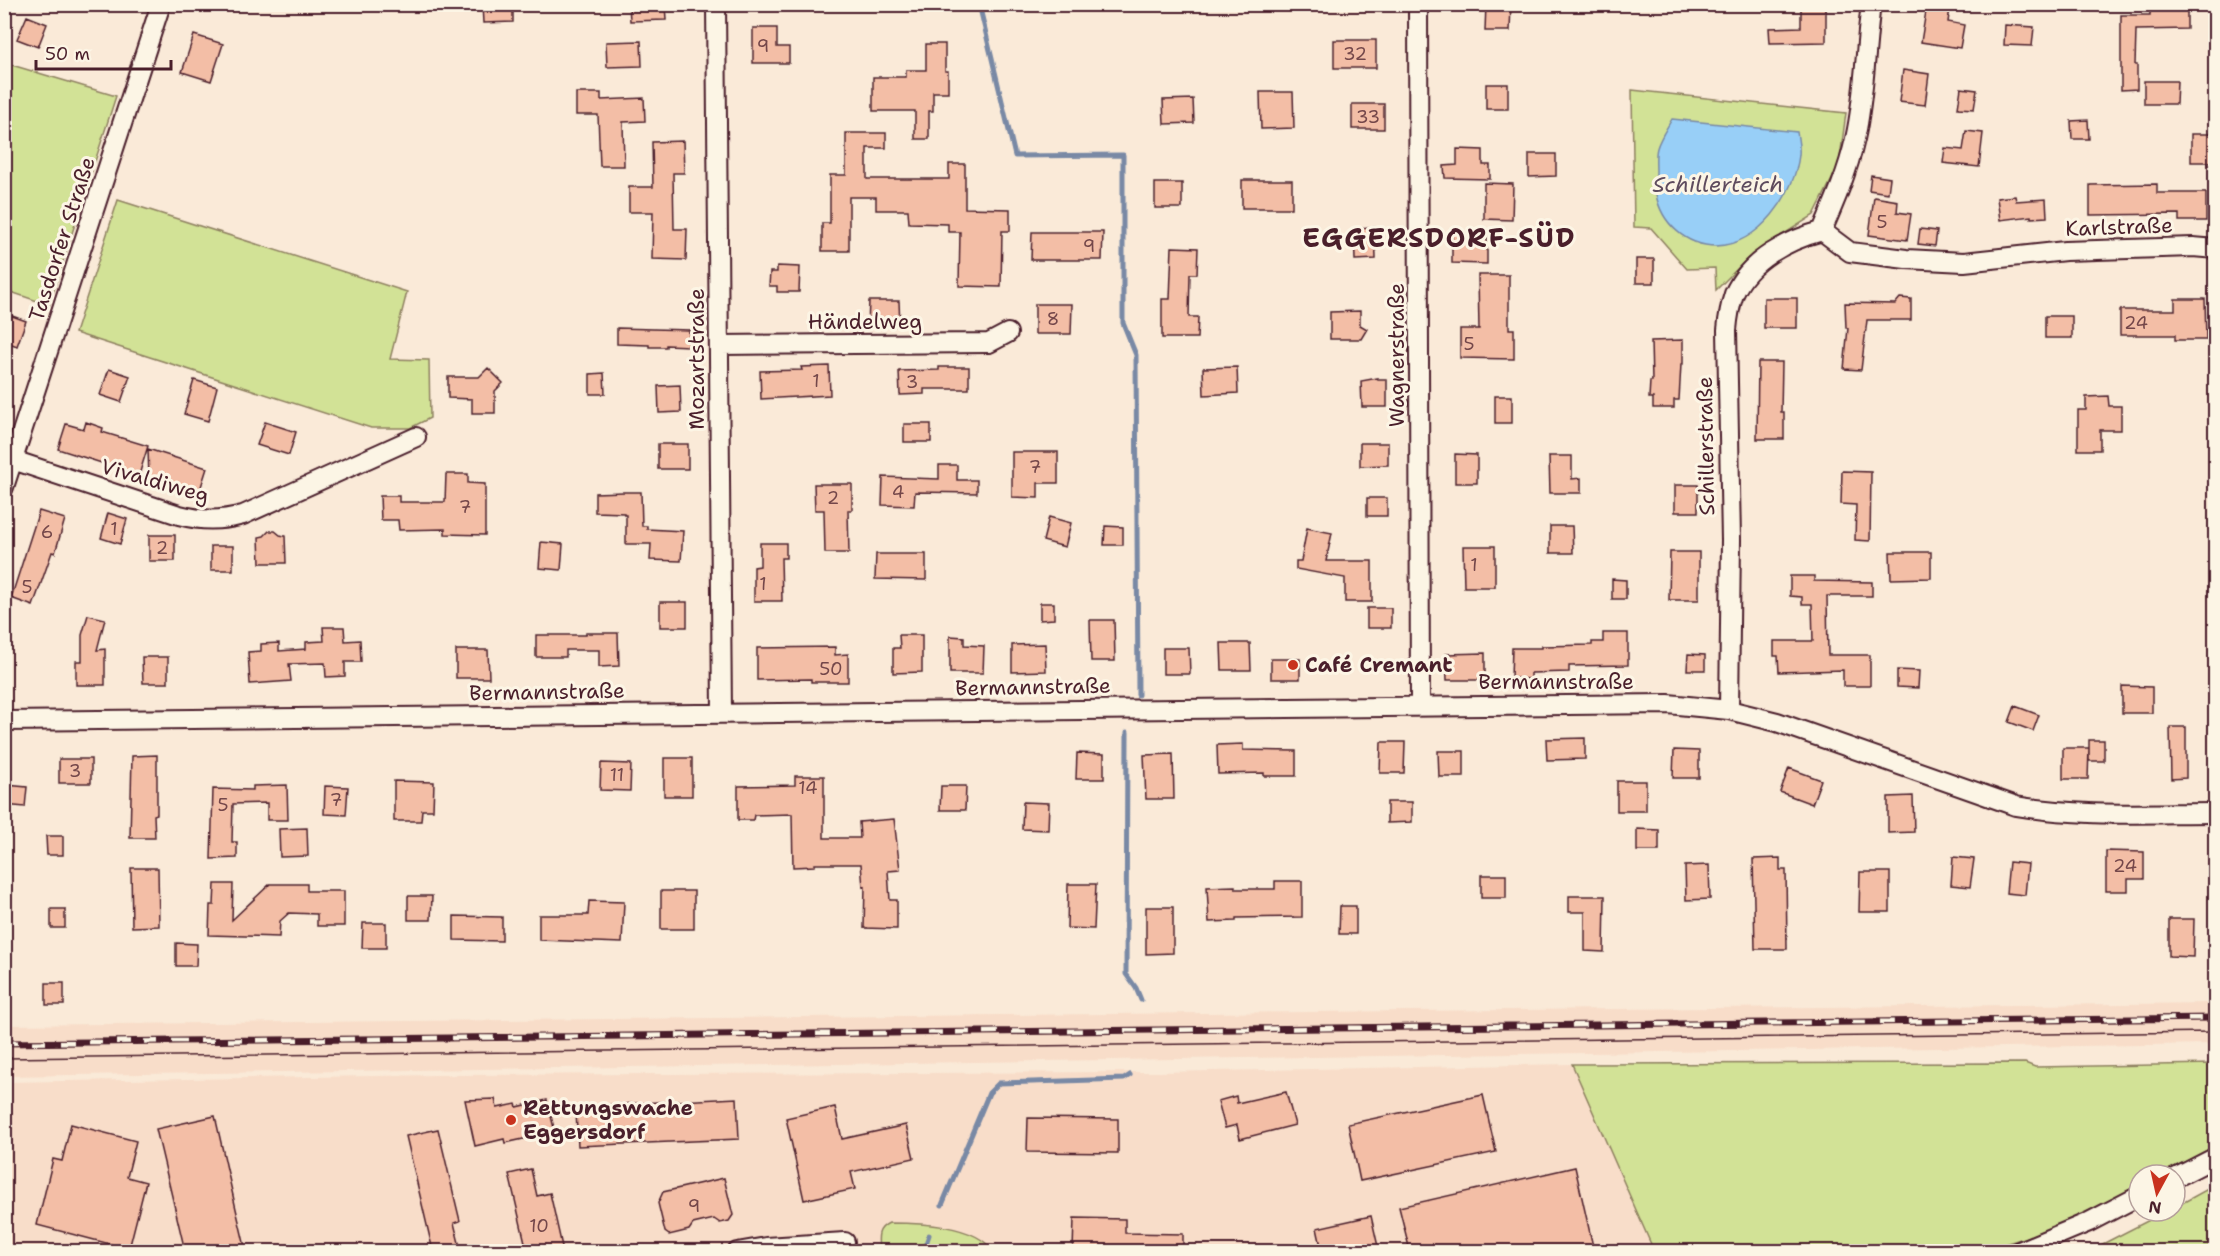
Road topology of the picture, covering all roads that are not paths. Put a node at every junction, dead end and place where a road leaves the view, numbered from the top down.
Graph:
1 (161, 4) edge
2 (716, 4) edge
3 (1418, 4) edge
4 (1871, 4) edge
5 (1822, 231) junction
6 (2216, 249) edge
7 (1008, 333) dead end
8 (720, 345) junction
9 (416, 437) dead end
10 (13, 460) junction
11 (4, 487) edge
12 (1420, 705) junction
13 (1729, 710) junction
14 (722, 713) junction
15 (4, 721) edge
16 (2216, 813) edge
17 (2216, 1157) edge
18 (2187, 1172) edge
19 (2127, 1202) edge
20 (845, 1242) dead end
21 (737, 1251) edge
22 (2020, 1251) edge

1 - 10 street, Tasdorfer Straße
2 - 8 street, Mozartstraße
3 - 12 street, Wagnerstraße
4 - 5 street
5 - 6 street, Karlstraße
5 - 13 street, Schillerstraße
7 - 8 street, Händelweg
8 - 14 street, Mozartstraße
9 - 10 street, Vivaldiweg
10 - 11 street, Tasdorfer Straße
12 - 13 street, Bermannstraße
12 - 14 street, Bermannstraße
13 - 16 street, Bermannstraße
14 - 15 street, Bermannstraße
17 - 18 street
19 - 22 street
20 - 21 street

